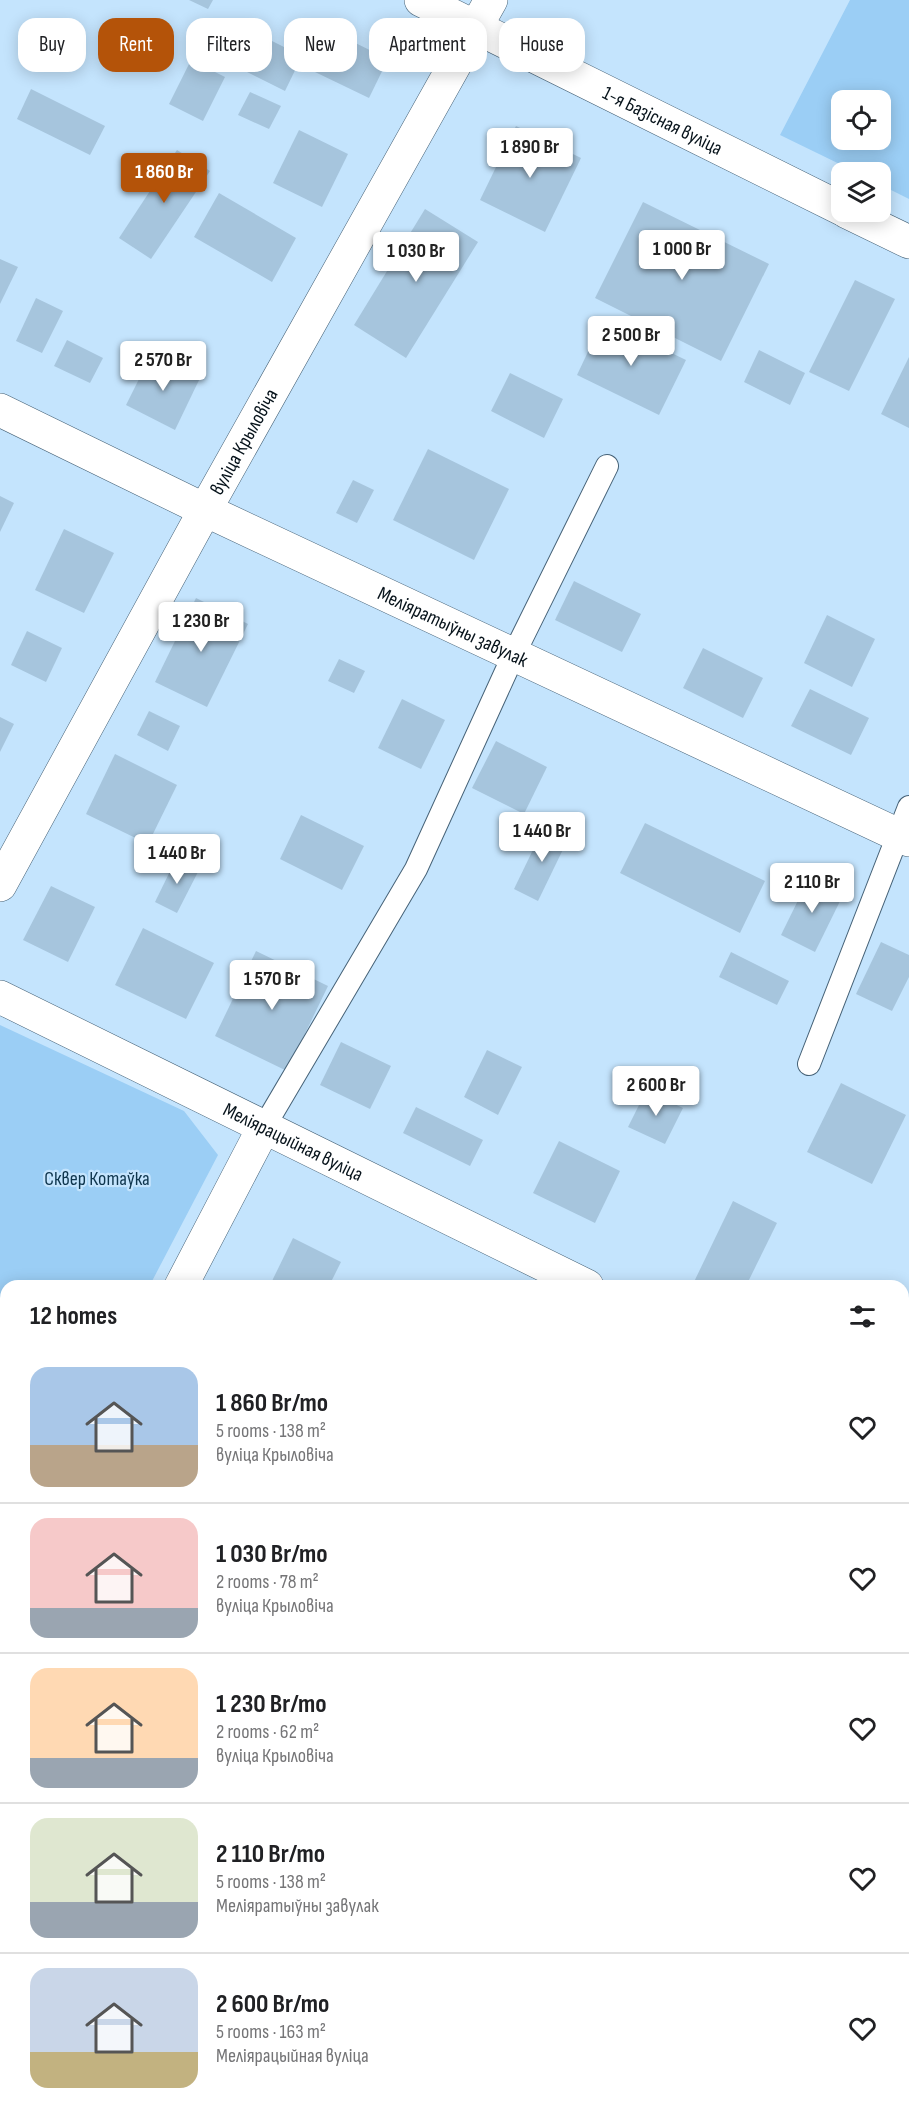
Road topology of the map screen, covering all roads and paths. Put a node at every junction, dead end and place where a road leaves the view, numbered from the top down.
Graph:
1 (421, 0) edge
2 (484, 13) edge
3 (831, 203) edge
4 (868, 222) edge
5 (909, 242) edge
6 (0, 410) edge
7 (607, 466) dead end
8 (205, 510) junction
9 (514, 654) junction
10 (905, 827) edge
11 (0, 885) edge
12 (0, 997) edge
13 (809, 1065) dead end
14 (264, 1127) junction
15 (184, 1280) edge
16 (575, 1280) edge

1 - 2 street, 1-я Базісная вуліца
2 - 3 street, 1-я Базісная вуліца
2 - 8 street, вуліца Крыловіча
4 - 5 street
6 - 8 street, Меліяратыўны завулак
7 - 9 lane
8 - 9 street, Меліяратыўны завулак
8 - 11 street, вуліца Крыловіча
9 - 10 street, Меліяратыўны завулак
9 - 14 lane
10 - 13 lane
12 - 14 street, Меліярацыйная вуліца
14 - 15 street
14 - 16 street, Меліярацыйная вуліца

